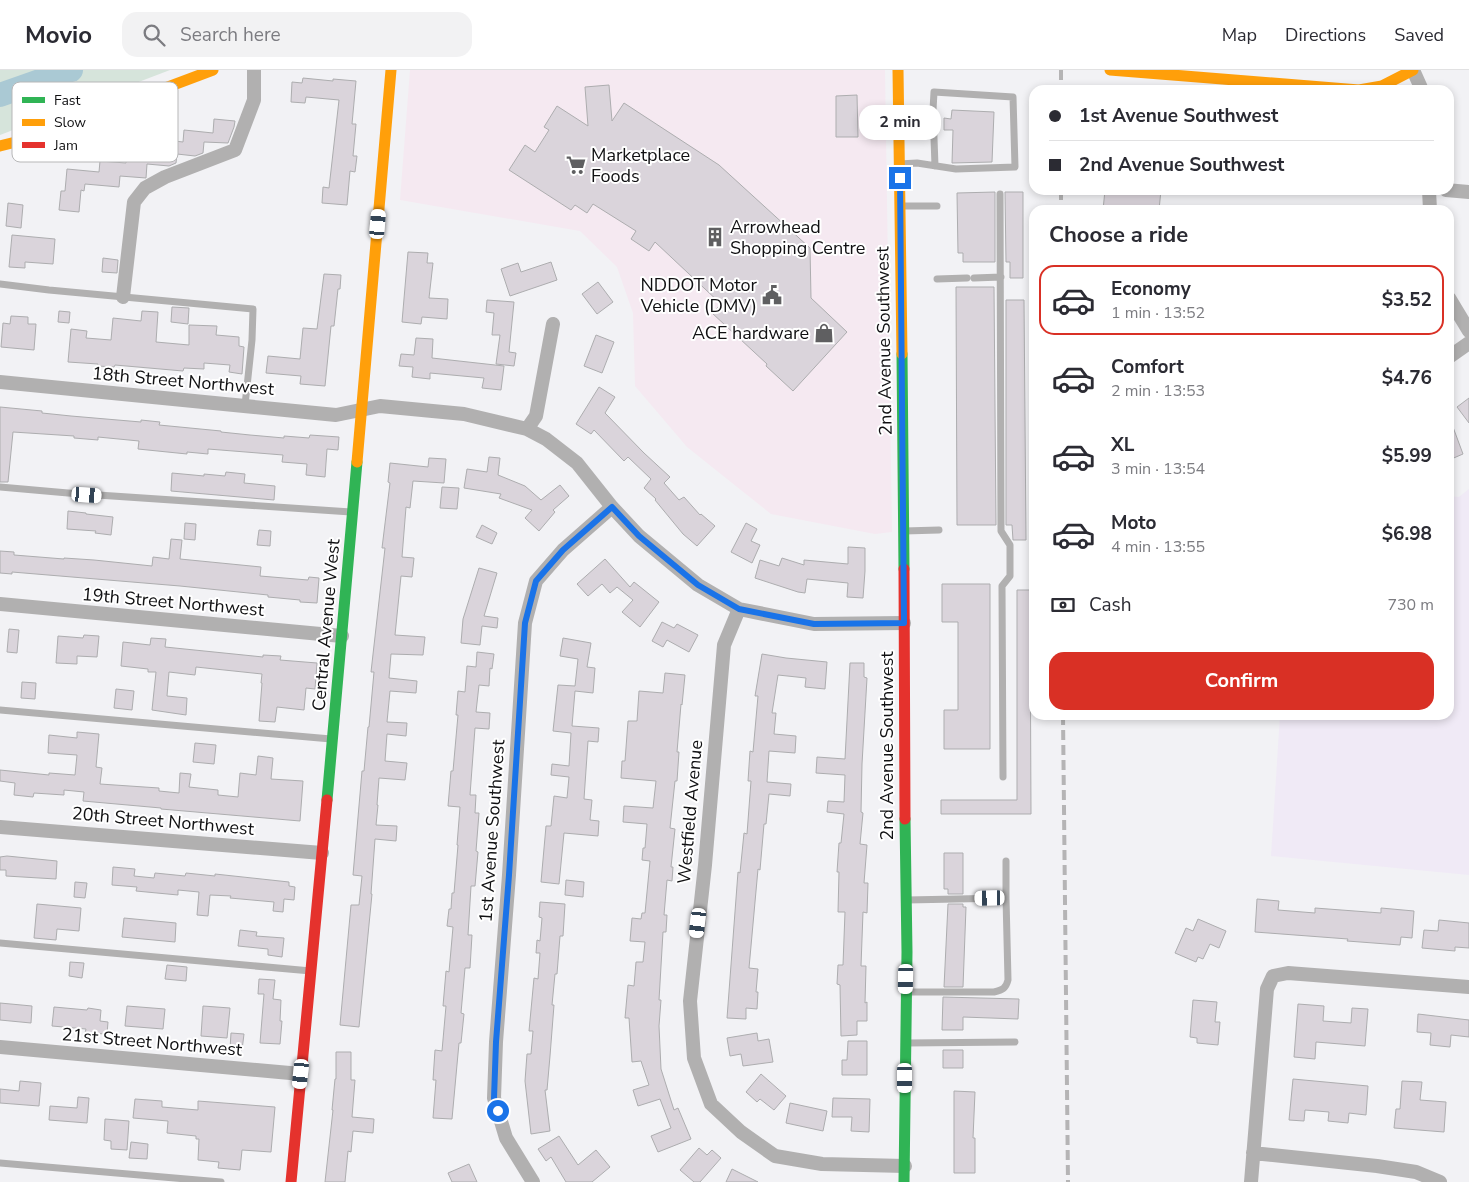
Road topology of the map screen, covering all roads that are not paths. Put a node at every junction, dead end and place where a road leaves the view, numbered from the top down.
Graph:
1 (213, 70) edge
2 (254, 70) edge
3 (391, 70) edge
4 (898, 70) edge
5 (1110, 70) edge
6 (1413, 70) edge
7 (1174, 73) edge
8 (178, 83) edge
9 (1305, 85) edge
10 (1384, 85) edge
11 (1420, 85) edge
12 (933, 110) junction
13 (898, 111) junction
14 (899, 164) junction
15 (935, 166) junction
16 (1454, 191) edge
17 (1469, 192) edge
18 (1000, 194) dead end
19 (900, 206) junction
20 (937, 206) dead end
21 (1001, 277) junction
22 (937, 279) dead end
23 (0, 284) edge
24 (123, 297) junction
25 (1454, 306) edge
26 (553, 324) dead end
27 (1469, 331) edge
28 (1469, 343) edge
29 (1454, 354) edge
30 (0, 382) edge
31 (245, 405) junction
32 (362, 409) junction
33 (527, 429) junction
34 (0, 487) edge
35 (612, 507) junction
36 (353, 512) junction
37 (939, 530) dead end
38 (904, 531) junction
39 (0, 604) edge
40 (739, 609) junction
41 (904, 623) junction
42 (342, 636) junction
43 (0, 710) edge
44 (333, 739) junction
45 (1003, 777) dead end
46 (0, 827) edge
47 (322, 853) junction
48 (1006, 861) dead end
49 (1006, 898) junction
50 (906, 900) junction
51 (0, 943) edge
52 (311, 971) junction
53 (1469, 987) edge
54 (906, 992) junction
55 (1015, 1042) dead end
56 (906, 1043) junction
57 (0, 1048) edge
58 (301, 1074) junction
59 (1253, 1153) junction
60 (0, 1163) edge
61 (905, 1166) junction
62 (221, 1182) edge
63 (291, 1182) edge
64 (532, 1182) edge
65 (904, 1182) edge
66 (1251, 1182) edge
67 (1440, 1182) edge

1 - 8 street
2 - 24 street
3 - 32 street, Central Avenue West
4 - 13 street, 2nd Avenue Southwest
5 - 7 street
6 - 10 street
6 - 11 street
7 - 9 street
12 - 13 lane
12 - 15 lane
12 - 15 lane
13 - 14 street, 2nd Avenue Southwest
14 - 15 lane
14 - 19 street, 2nd Avenue Southwest
16 - 17 street
18 - 21 lane
19 - 20 lane
19 - 38 street, 2nd Avenue Southwest
21 - 22 lane
21 - 45 lane
23 - 24 lane
24 - 31 lane
25 - 27 street
26 - 33 street
28 - 29 street
30 - 31 street, 18th Street Northwest
31 - 32 street, 18th Street Northwest
32 - 33 street, 18th Street Northwest
32 - 36 street, Central Avenue West
33 - 35 street, 18th Street Northwest
34 - 36 lane
35 - 40 street, 18th Street Northwest
35 - 64 street, 1st Avenue Southwest
36 - 42 street, Central Avenue West
37 - 38 lane
38 - 41 street, 2nd Avenue Southwest
39 - 42 street, 19th Street Northwest
40 - 41 street, 18th Street Northwest
40 - 61 street, Westfield Avenue
41 - 50 street, 2nd Avenue Southwest
42 - 44 street, Central Avenue West
43 - 44 lane
44 - 47 street, Central Avenue West
46 - 47 street, 20th Street Northwest
47 - 52 street, Central Avenue West
48 - 49 lane
49 - 50 lane
49 - 54 lane
50 - 54 street, 2nd Avenue Southwest
51 - 52 lane
52 - 58 street, Central Avenue West
53 - 59 street
54 - 56 street, 2nd Avenue Southwest
55 - 56 lane
56 - 61 street, 2nd Avenue Southwest
57 - 58 street, 21st Street Northwest
58 - 63 street, Central Avenue West
59 - 66 street
59 - 67 street
60 - 62 lane
61 - 65 street, 2nd Avenue Southwest

